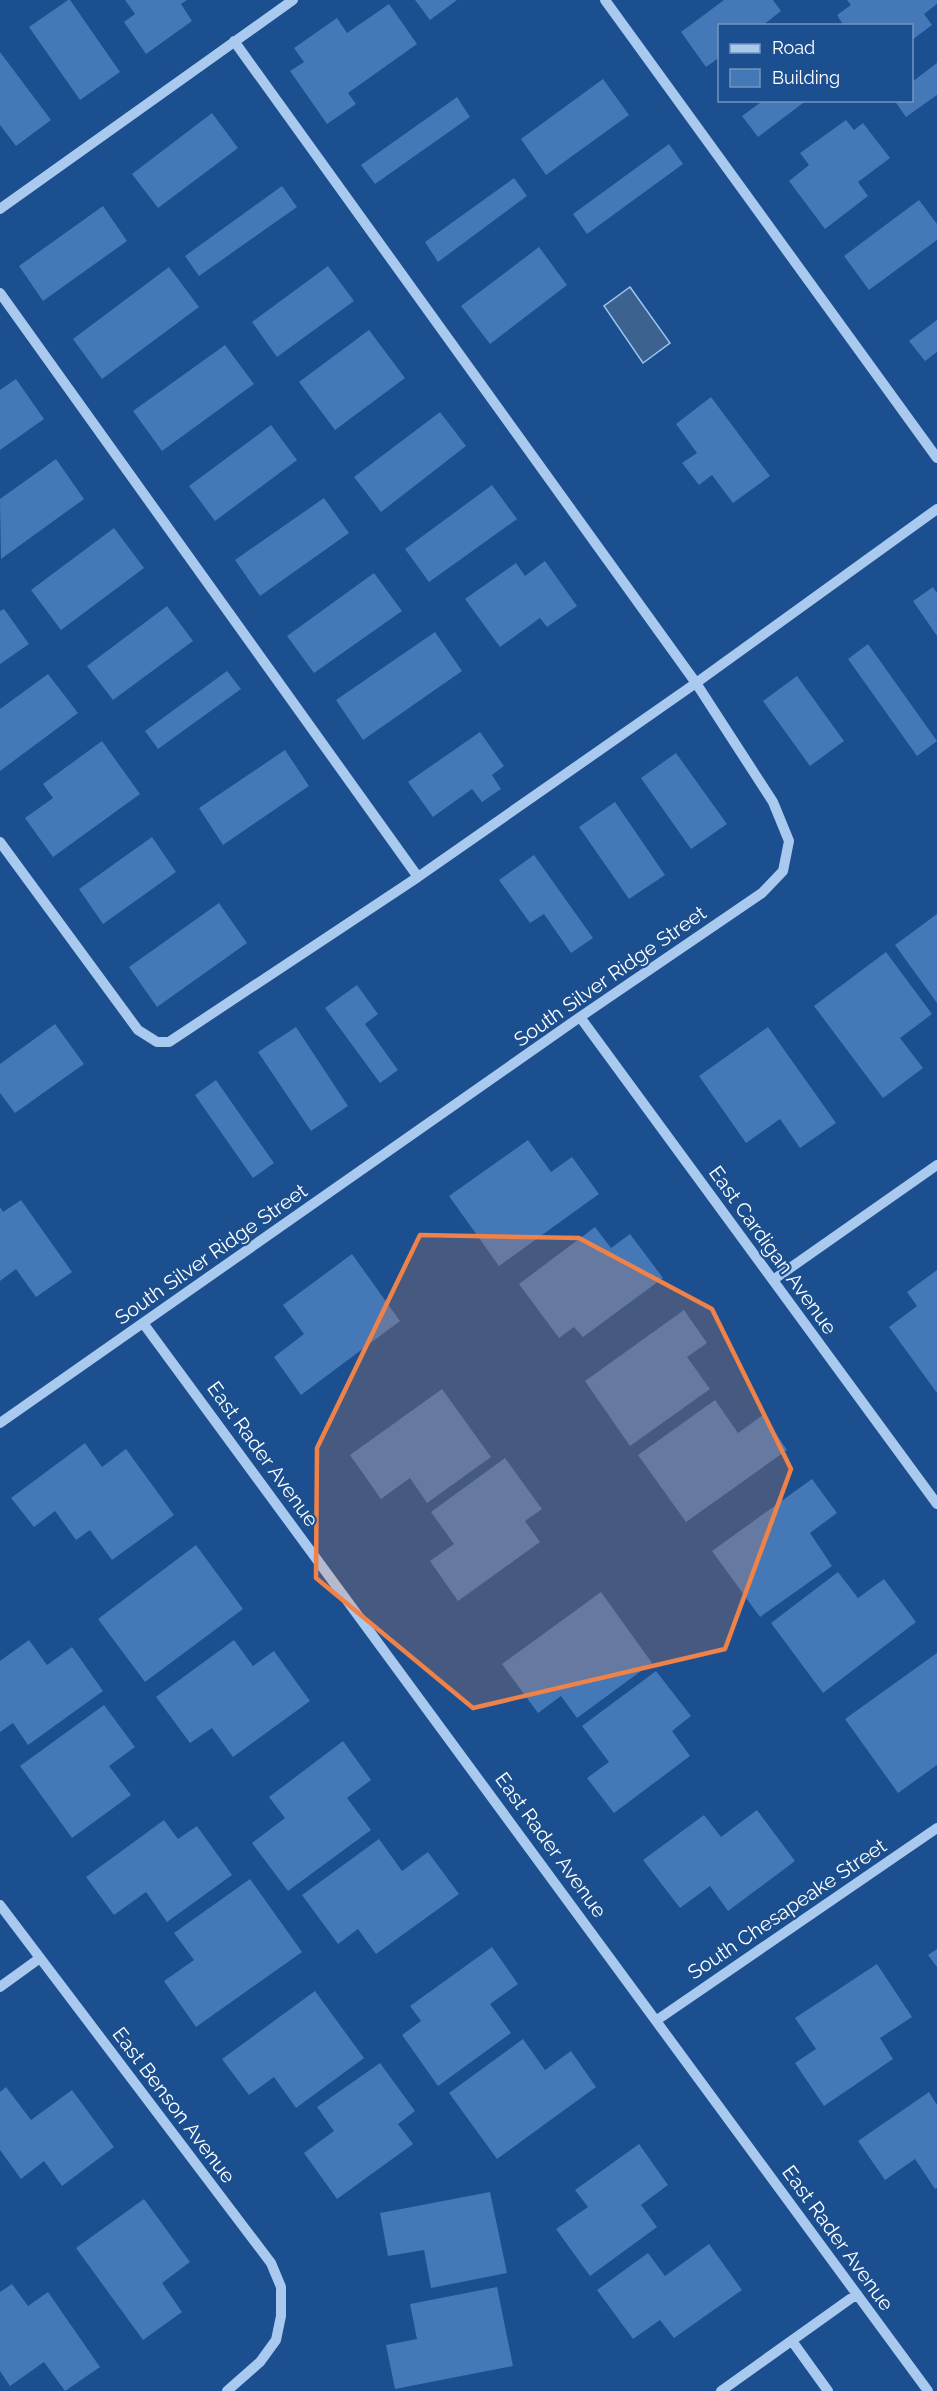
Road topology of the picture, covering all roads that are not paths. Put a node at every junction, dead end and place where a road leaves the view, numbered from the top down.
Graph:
1 (293, 0) edge
2 (605, 0) edge
3 (234, 41) junction
4 (0, 209) edge
5 (0, 293) edge
6 (937, 458) edge
7 (937, 509) edge
8 (696, 683) junction
9 (0, 842) edge
10 (418, 877) junction
11 (580, 1017) junction
12 (937, 1165) edge
13 (773, 1280) junction
14 (143, 1323) junction
15 (0, 1423) edge
16 (937, 1504) edge
17 (937, 1828) edge
18 (0, 1905) edge
19 (40, 1958) junction
20 (0, 1987) edge
21 (657, 2020) junction
22 (857, 2294) junction
23 (792, 2341) junction
24 (227, 2391) edge
25 (721, 2391) edge
26 (828, 2391) edge
27 (928, 2391) edge

1 - 3 street
2 - 6 street
3 - 4 street
3 - 8 street, South Silver Ridge Street
5 - 10 street
7 - 8 street
8 - 10 street
8 - 11 street, South Silver Ridge Street
9 - 10 street
11 - 13 street, East Cardigan Avenue
11 - 14 street, South Silver Ridge Street
12 - 13 street
13 - 16 street, East Cardigan Avenue
14 - 15 street, South Silver Ridge Street
14 - 21 street, East Rader Avenue
17 - 21 street, South Chesapeake Street
18 - 19 street, East Benson Avenue
19 - 20 street
19 - 24 street, East Benson Avenue
21 - 22 street, East Rader Avenue
22 - 23 street
22 - 27 street, East Rader Avenue
23 - 25 street
23 - 26 street

